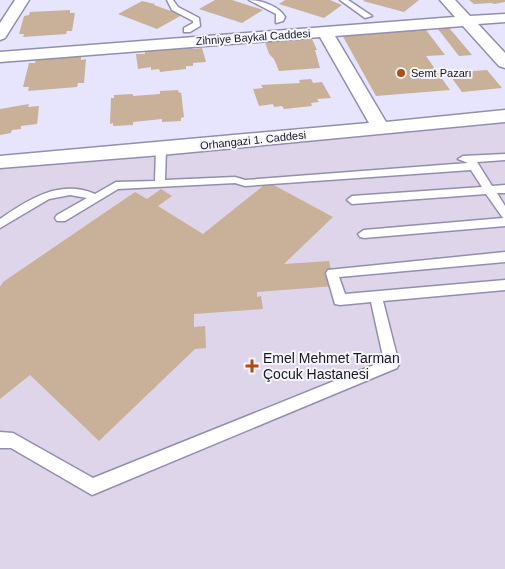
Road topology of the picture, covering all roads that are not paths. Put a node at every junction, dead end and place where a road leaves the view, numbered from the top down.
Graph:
1 (22, 0) edge
2 (170, 0) edge
3 (252, 0) edge
4 (343, 0) edge
5 (447, 0) edge
6 (368, 16) dead end
7 (505, 18) edge
8 (280, 21) dead end
9 (467, 21) junction
10 (187, 30) dead end
11 (325, 32) junction
12 (0, 35) edge
13 (0, 57) edge
14 (505, 63) edge
15 (505, 116) edge
16 (380, 127) junction
17 (161, 149) junction
18 (505, 157) edge
19 (0, 162) edge
20 (473, 162) junction
21 (160, 184) junction
22 (505, 189) edge
23 (489, 190) junction
24 (96, 198) junction
25 (352, 200) dead end
26 (505, 215) edge
27 (61, 218) dead end
28 (505, 222) edge
29 (0, 224) edge
30 (364, 234) dead end
31 (505, 257) edge
32 (505, 285) edge
33 (376, 297) junction
34 (0, 440) edge

1 - 12 street
2 - 10 lane
3 - 8 lane
4 - 6 lane
5 - 9 street
7 - 9 street, Zihniye Baykal Caddesi
9 - 11 street, Zihniye Baykal Caddesi
9 - 14 street
11 - 13 street, Zihniye Baykal Caddesi
11 - 16 street
15 - 16 street, Orhangazi 1. Caddesi
16 - 17 street, Orhangazi 1. Caddesi
17 - 19 street, Orhangazi 1. Caddesi
17 - 21 lane
18 - 20 lane
20 - 21 lane
20 - 23 lane
21 - 24 lane
22 - 23 lane
23 - 25 lane
23 - 26 lane
24 - 27 lane
24 - 29 lane
28 - 30 lane
31 - 33 lane
32 - 33 lane
33 - 34 lane

